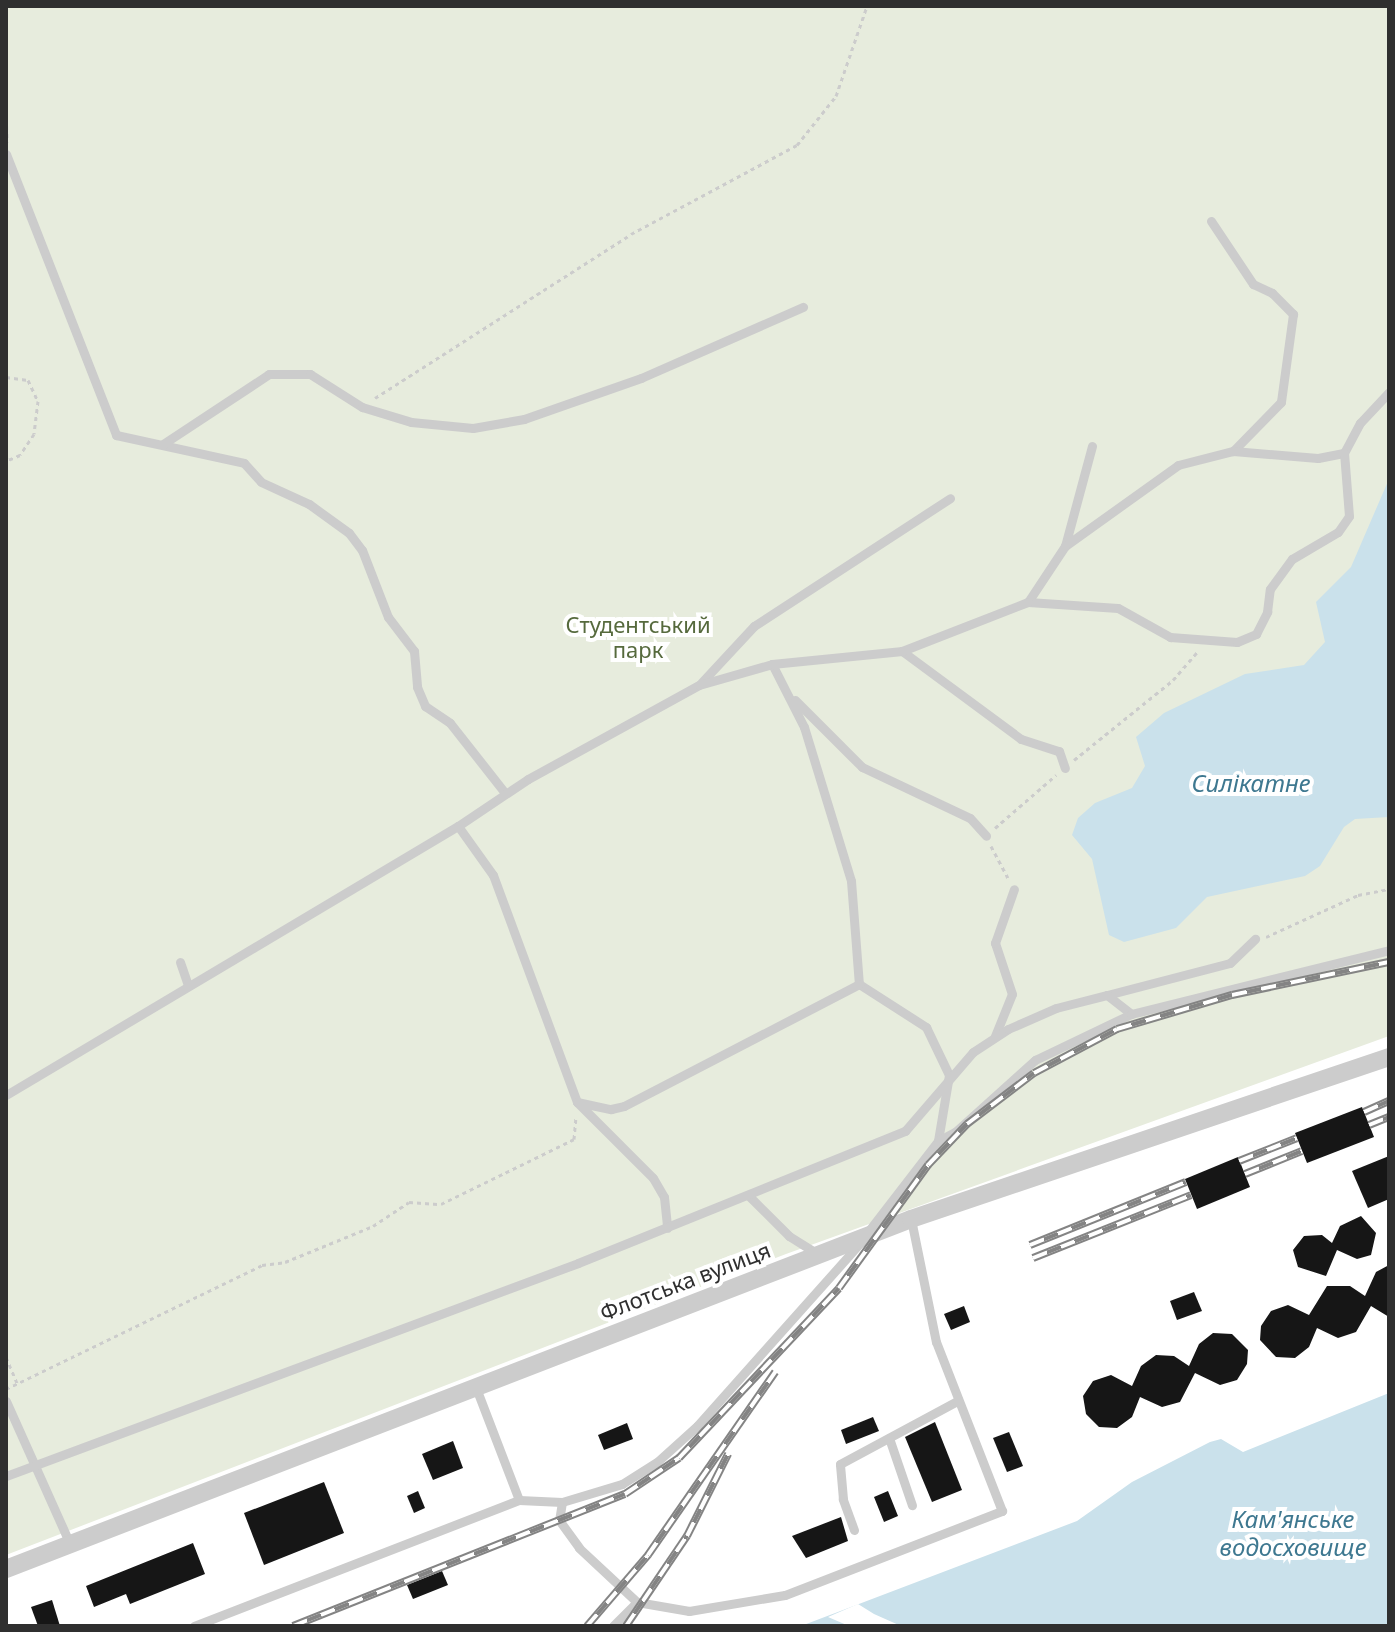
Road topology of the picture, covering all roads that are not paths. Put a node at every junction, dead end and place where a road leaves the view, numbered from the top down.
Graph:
1 (6, 154) edge
2 (1211, 221) dead end
3 (803, 307) dead end
4 (1389, 392) edge
5 (163, 444) junction
6 (1092, 446) dead end
7 (1233, 451) junction
8 (1344, 453) junction
9 (950, 498) dead end
10 (1065, 546) junction
11 (1028, 602) junction
12 (902, 651) junction
13 (772, 664) junction
14 (699, 685) junction
15 (790, 695) junction
16 (1065, 768) road end
17 (505, 793) junction
18 (458, 826) junction
19 (986, 836) road end
20 (1014, 889) road end
21 (1255, 939) road end
22 (1389, 950) edge
23 (180, 962) dead end
24 (859, 984) junction
25 (188, 985) junction
26 (1107, 995) junction
27 (1131, 1014) junction
28 (993, 1039) junction
29 (1389, 1057) edge
30 (949, 1075) junction
31 (6, 1095) edge
32 (577, 1102) junction
33 (938, 1141) junction
34 (749, 1196) junction
35 (911, 1219) junction
36 (667, 1228) junction
37 (865, 1236) junction
38 (819, 1255) junction
39 (476, 1388) junction
40 (6, 1401) edge
41 (957, 1401) junction
42 (889, 1438) junction
43 (36, 1464) junction
44 (6, 1476) edge
45 (519, 1500) junction
46 (562, 1502) junction
47 (912, 1505) dead end
48 (854, 1530) dead end
49 (70, 1544) junction
50 (6, 1569) edge
51 (637, 1602) junction
52 (194, 1626) edge
53 (613, 1626) edge

1 - 5 lane
2 - 7 lane
3 - 5 lane
4 - 8 lane
5 - 17 lane
6 - 10 lane
7 - 8 lane
7 - 10 lane
8 - 11 lane
9 - 14 lane
10 - 11 lane
11 - 12 lane
12 - 13 lane
12 - 16 lane
13 - 14 lane
13 - 15 lane
14 - 17 lane
15 - 19 lane
15 - 24 lane
17 - 18 lane
18 - 25 lane
18 - 32 lane
20 - 28 lane
21 - 26 lane
22 - 27 lane
23 - 25 lane
24 - 30 lane
24 - 32 lane
25 - 31 lane
26 - 27 lane
26 - 28 lane
27 - 33 lane
28 - 30 lane
29 - 35 street, Флотська вулиця
30 - 33 lane
30 - 34 lane
32 - 36 lane
33 - 37 lane
34 - 36 lane
34 - 38 lane
35 - 37 street, Флотська вулиця
35 - 41 lane
36 - 43 lane
37 - 38 street, Флотська вулиця
37 - 46 lane
38 - 39 street, Флотська вулиця
39 - 45 lane
39 - 49 street, Флотська вулиця
40 - 43 lane
41 - 42 lane
41 - 51 lane
42 - 47 lane
42 - 48 lane
43 - 44 lane
43 - 49 lane
45 - 46 lane
45 - 52 lane
46 - 51 lane
49 - 50 street, Флотська вулиця
51 - 53 lane

